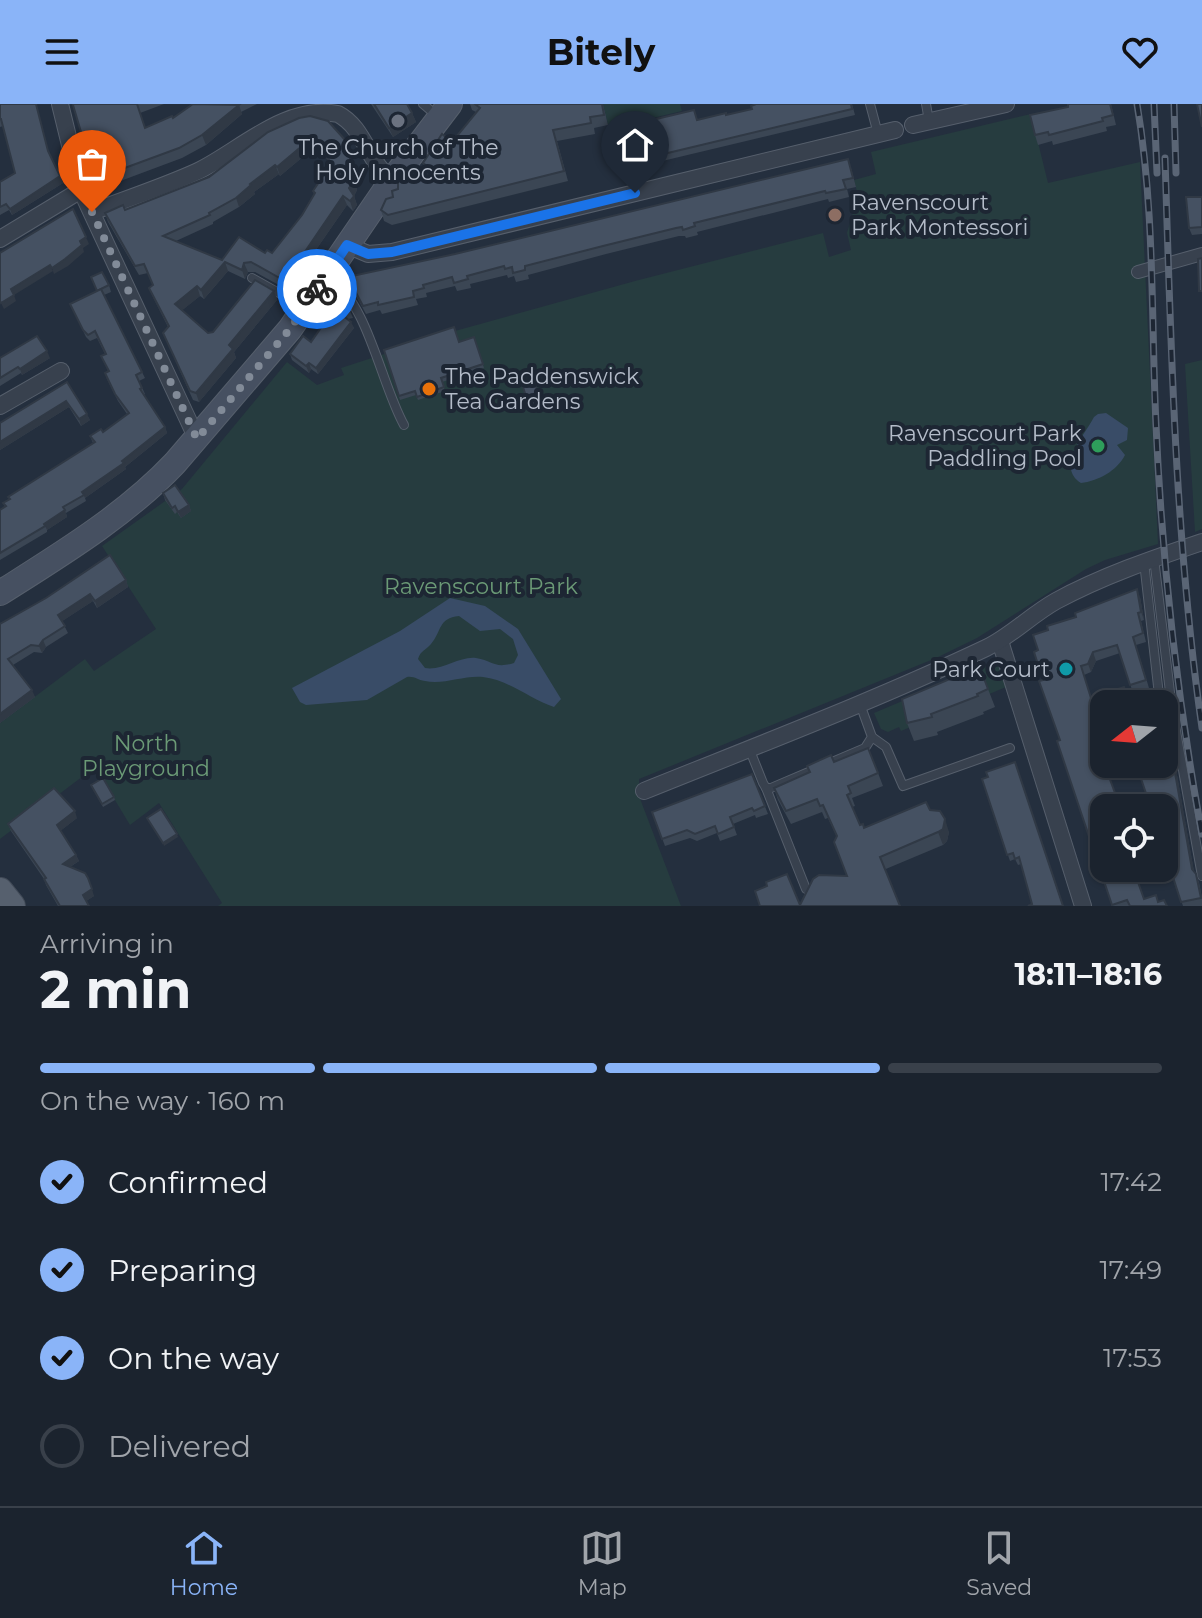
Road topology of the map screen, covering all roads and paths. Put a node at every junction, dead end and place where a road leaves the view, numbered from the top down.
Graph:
1 (60, 104) edge
2 (870, 104) edge
3 (926, 104) edge
4 (1006, 104) edge
5 (437, 109) edge
6 (921, 123) junction
7 (895, 130) joint
8 (878, 134) junction
9 (392, 180) junction
10 (81, 190) junction
11 (92, 212) junction
12 (0, 239) edge
13 (347, 245) junction
14 (1202, 254) edge
15 (1138, 272) dead end
16 (326, 277) junction
17 (252, 278) edge
18 (304, 308) junction
19 (61, 371) dead end
20 (0, 406) edge
21 (404, 425) dead end
22 (197, 439) junction
23 (1202, 542) edge
24 (1149, 560) junction
25 (0, 593) edge
26 (1000, 641) junction
27 (1159, 690) edge
28 (860, 703) junction
29 (872, 737) junction
30 (749, 748) junction
31 (1010, 748) dead end
32 (766, 788) junction
33 (644, 791) dead end
34 (1202, 876) edge
35 (806, 889) edge
36 (0, 891) edge
37 (12, 906) edge
38 (1083, 906) edge

1 - 10 street
2 - 8 lane
3 - 6 lane
4 - 6 street
5 - 9 main road
6 - 7 lane
7 - 8 street
8 - 13 street
9 - 11 street
9 - 13 main road
10 - 11 street
10 - 12 street
11 - 22 street
13 - 16 main road
14 - 15 street
16 - 18 main road
16 - 21 lane
17 - 18 lane
18 - 22 main road
19 - 20 street
22 - 25 main road
23 - 24 street
24 - 26 street
24 - 27 lane
24 - 34 lane
26 - 28 street
26 - 38 street
28 - 29 lane
28 - 30 street
29 - 31 lane
29 - 32 lane
30 - 32 lane
30 - 33 street
32 - 35 lane
36 - 37 main road

